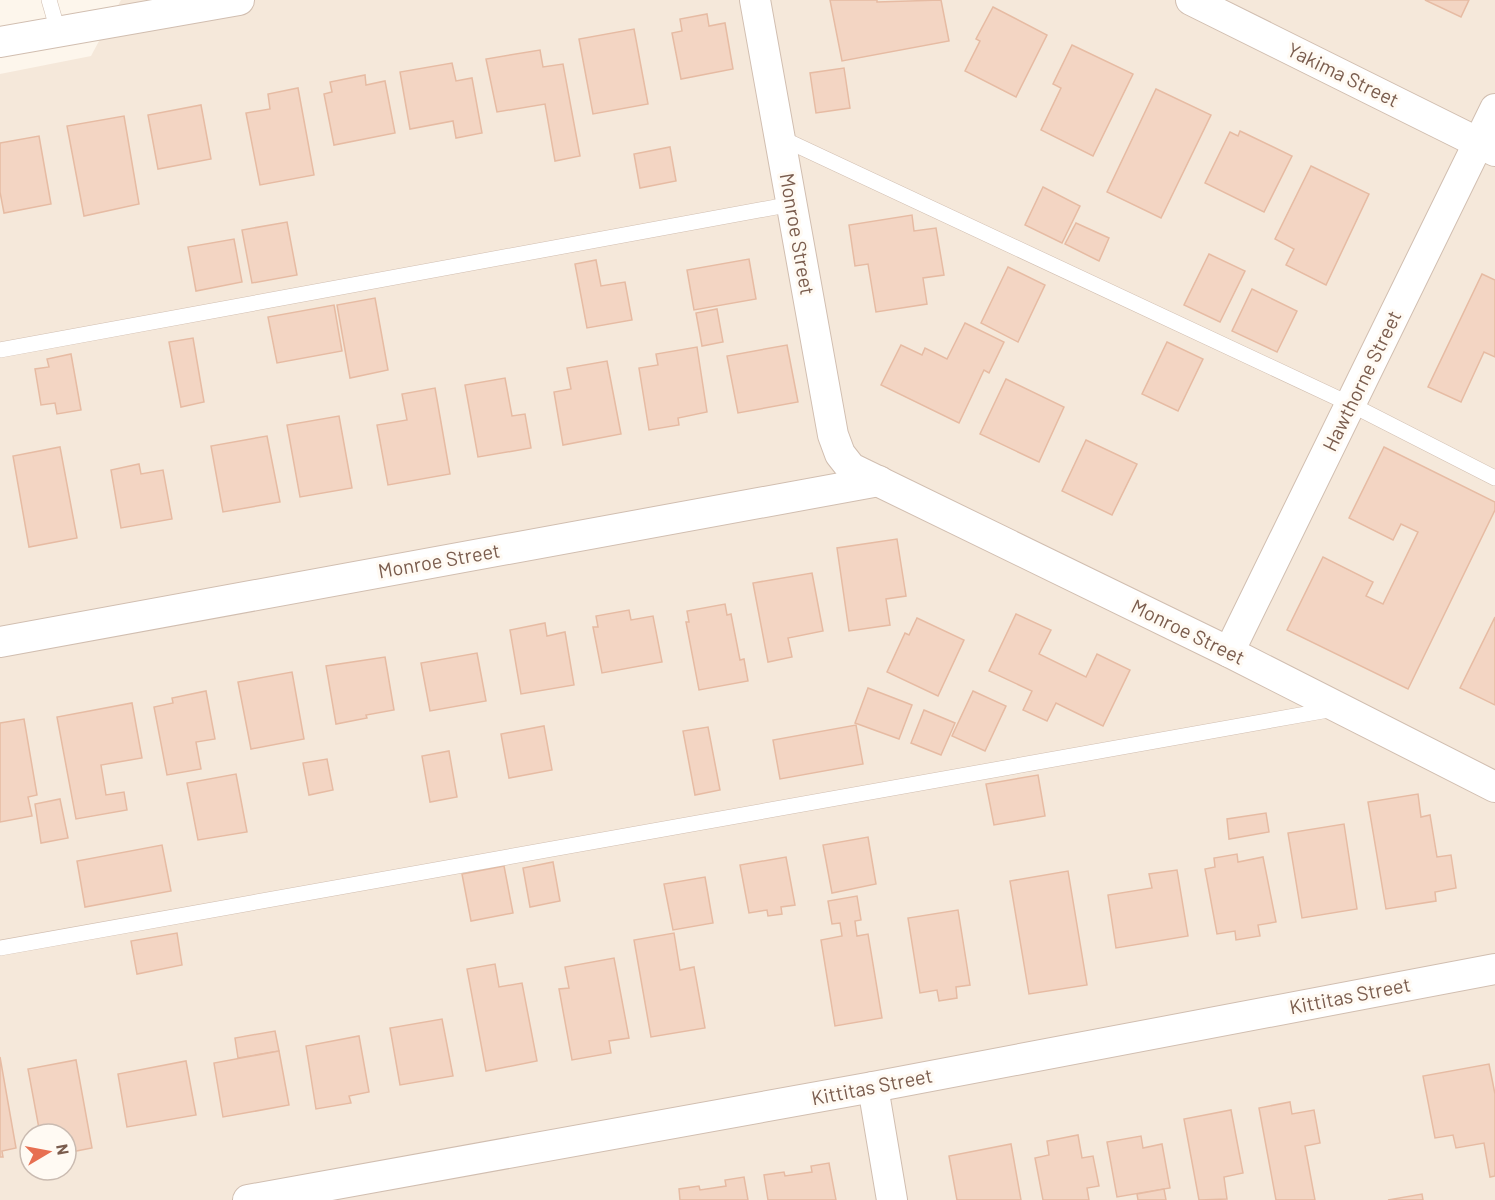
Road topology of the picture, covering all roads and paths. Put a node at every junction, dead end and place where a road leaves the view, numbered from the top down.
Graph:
1 (49, 0) edge
2 (239, 0) edge
3 (755, 0) edge
4 (1191, 0) edge
5 (58, 31) junction
6 (0, 42) edge
7 (1495, 109) edge
8 (779, 137) junction
9 (1487, 147) edge
10 (792, 204) junction
11 (0, 350) edge
12 (1350, 404) junction
13 (1495, 478) edge
14 (879, 481) junction
15 (0, 642) edge
16 (1229, 652) junction
17 (1340, 708) junction
18 (1495, 787) edge
19 (0, 948) edge
20 (1495, 969) edge
21 (873, 1087) junction
22 (249, 1200) edge
23 (892, 1200) edge

1 - 5 lane
2 - 5 street
3 - 8 street, Monroe Street
4 - 9 street, Yakima Street
5 - 6 street
7 - 9 street, Hawthorne Street
8 - 10 street, Monroe Street
8 - 12 lane
9 - 12 street, Hawthorne Street
10 - 11 lane
10 - 14 street, Monroe Street
12 - 13 lane
12 - 16 street, Hawthorne Street
14 - 15 street, Monroe Street
14 - 16 street, Monroe Street
16 - 17 street, Monroe Street
17 - 18 street, Monroe Street
17 - 19 lane
20 - 21 street, Kittitas Street
21 - 22 street, Kittitas Street
21 - 23 street

